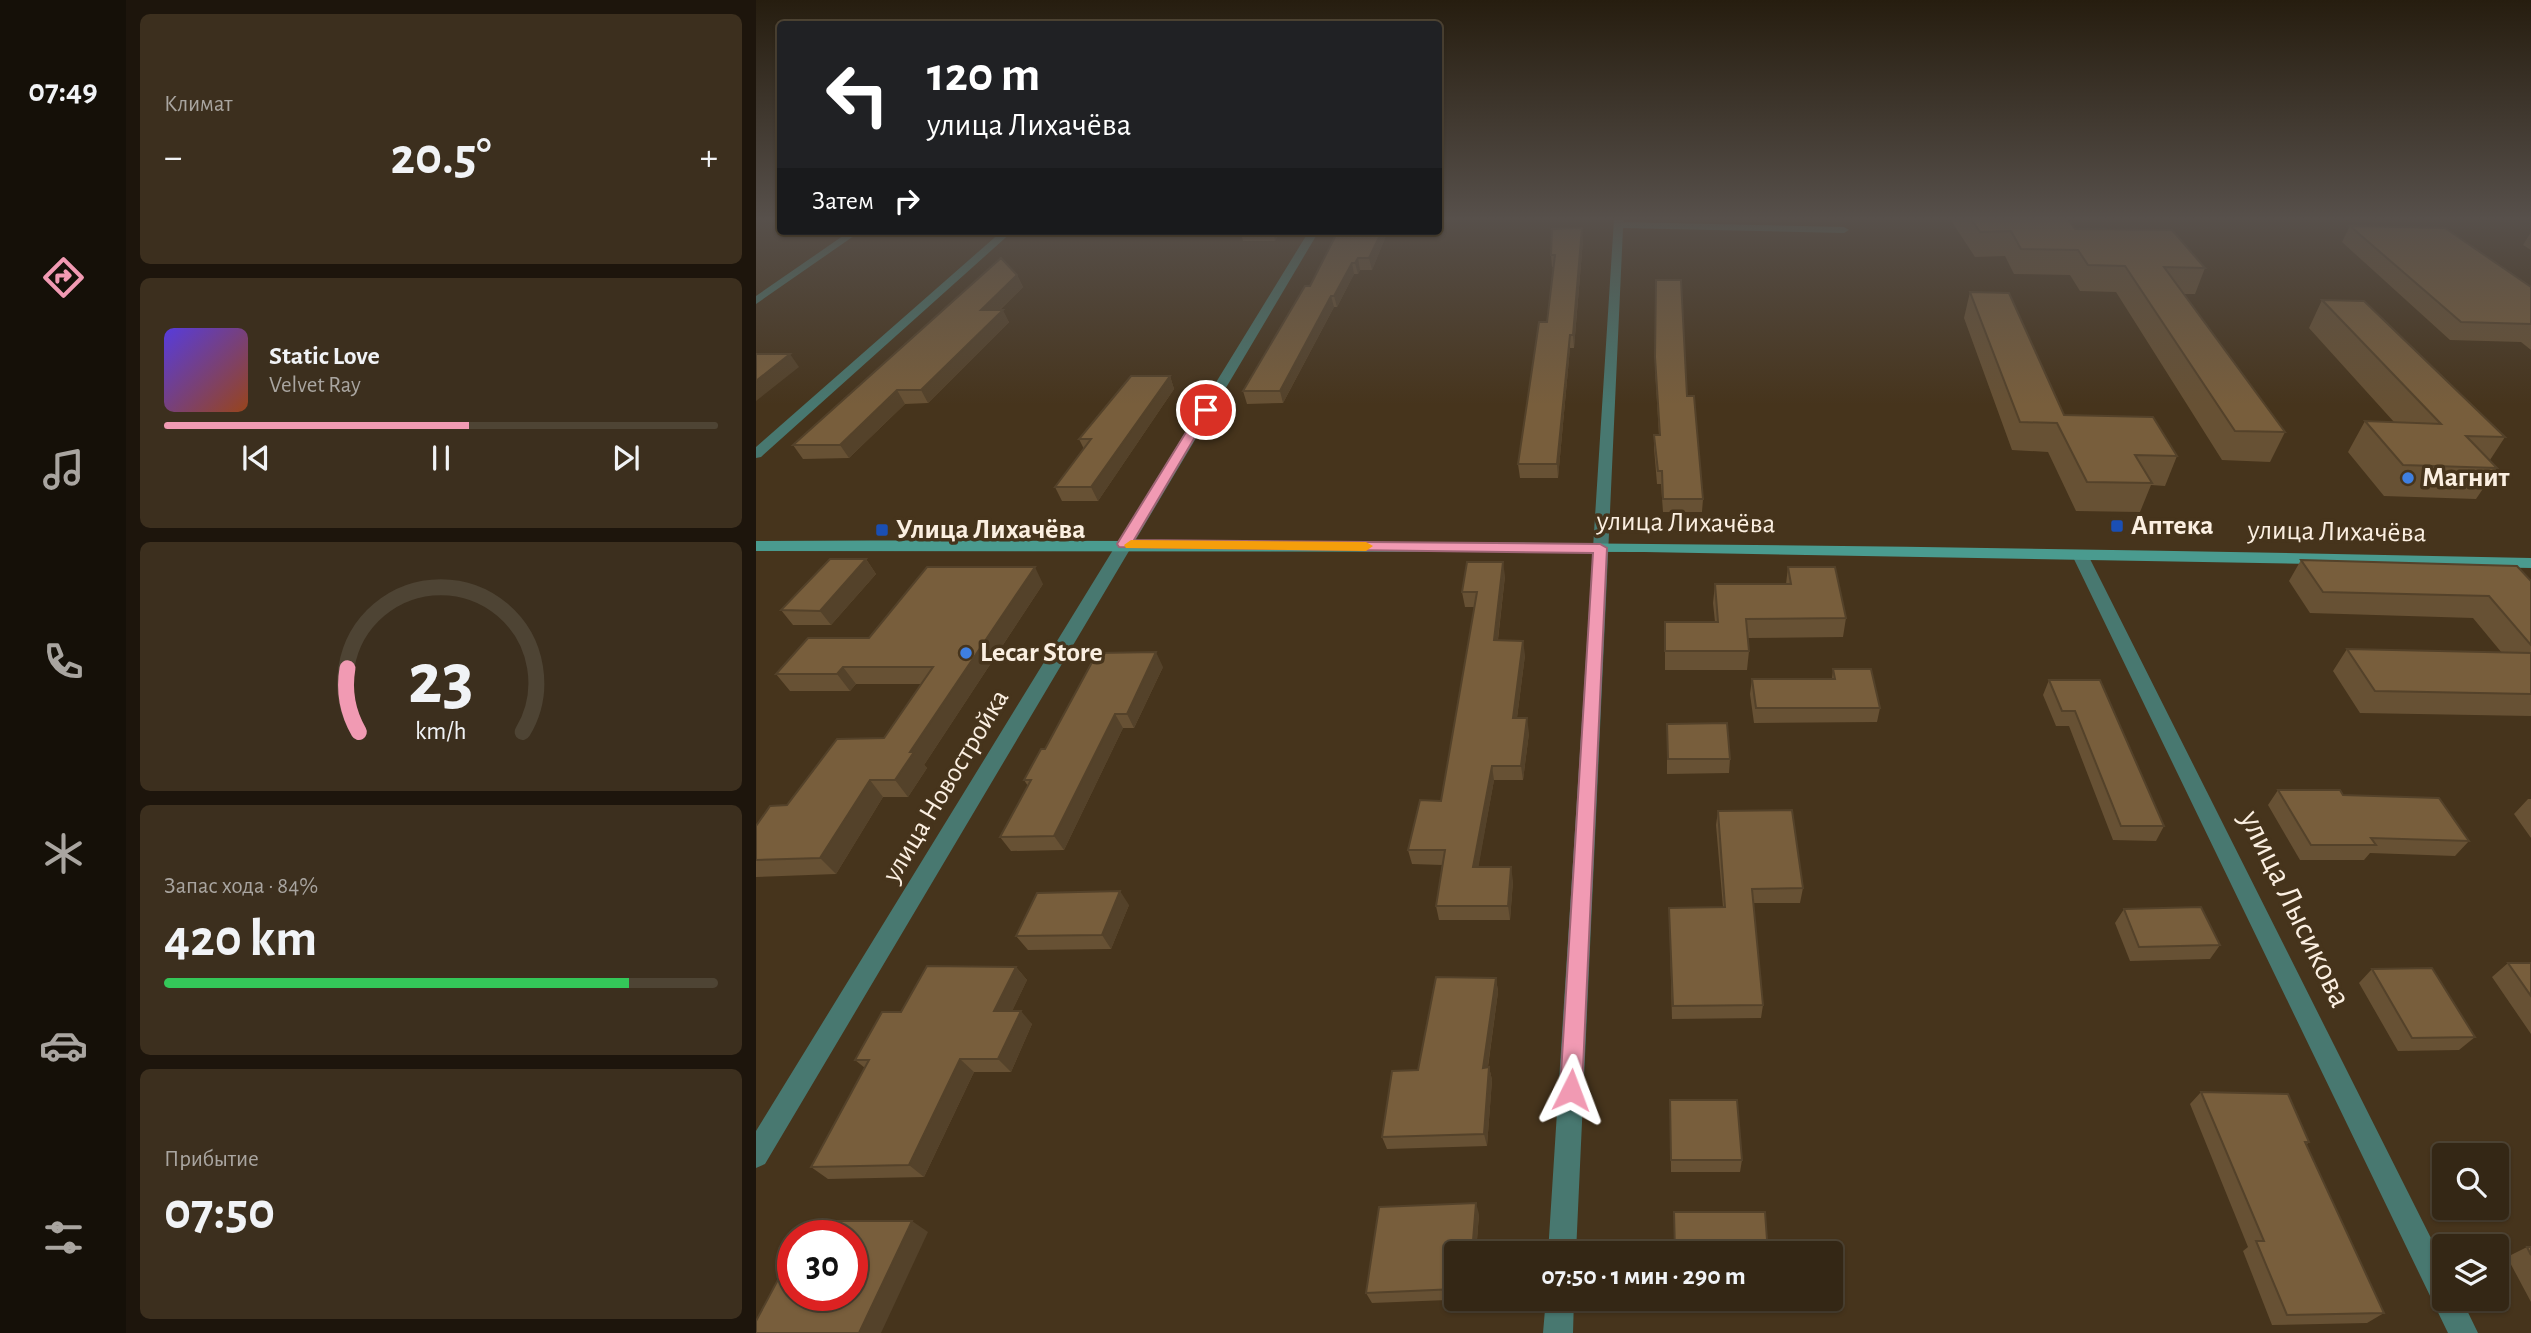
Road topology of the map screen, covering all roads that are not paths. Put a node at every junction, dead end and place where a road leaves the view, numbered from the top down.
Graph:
1 (784, 281) edge
2 (951, 281) edge
3 (1284, 281) edge
4 (1616, 281) edge
5 (756, 301) edge
6 (756, 454) edge
7 (1124, 544) junction
8 (756, 545) edge
9 (1600, 548) junction
10 (2080, 555) junction
11 (2510, 562) junction
12 (2531, 563) edge
13 (2524, 578) edge
14 (756, 1155) edge
15 (1563, 1241) edge
16 (2432, 1272) edge
17 (1559, 1311) edge
18 (2452, 1311) edge
19 (1558, 1333) edge
20 (2463, 1333) edge

1 - 5 street
2 - 6 street
3 - 7 street, улица Новостройка
4 - 9 street
7 - 8 main road, улица Лихачёва
7 - 9 main road, улица Лихачёва
7 - 14 street, улица Новостройка
9 - 10 main road, улица Лихачёва
9 - 15 street
10 - 11 main road, улица Лихачёва
10 - 16 street, улица Лысикова
11 - 12 main road, улица Лихачёва
11 - 13 street
17 - 19 street
18 - 20 street, улица Лысикова

